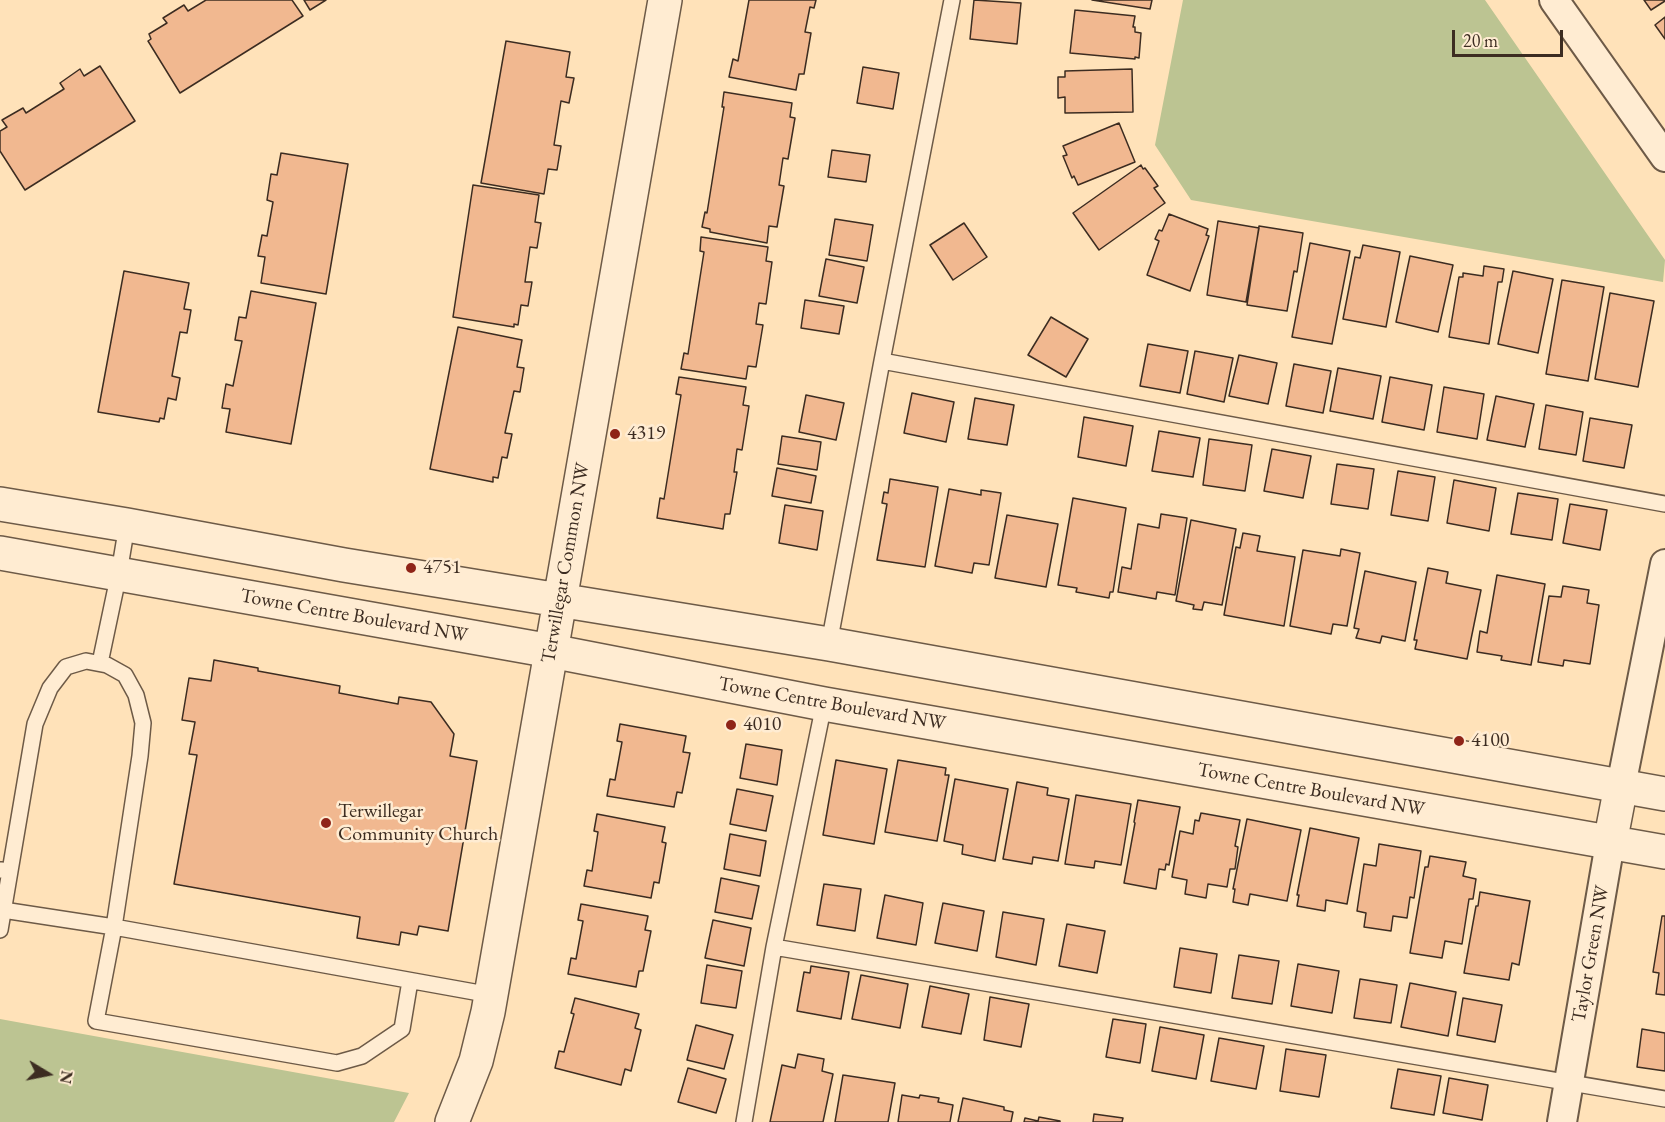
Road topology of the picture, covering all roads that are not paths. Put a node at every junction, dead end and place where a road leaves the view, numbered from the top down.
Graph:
1 (665, 0) edge
2 (952, 0) edge
3 (1554, 0) edge
4 (1665, 157) edge
5 (882, 361) junction
6 (0, 504) edge
7 (1665, 504) edge
8 (127, 525) junction
9 (0, 554) edge
10 (1665, 564) edge
11 (119, 573) junction
12 (560, 601) junction
13 (829, 644) junction
14 (551, 651) junction
15 (100, 663) junction
16 (824, 704) junction
17 (1621, 786) junction
18 (1665, 794) edge
19 (1610, 843) junction
20 (1665, 852) edge
21 (5, 871) edge
22 (3, 910) junction
23 (114, 927) junction
24 (0, 930) edge
25 (774, 948) junction
26 (410, 981) junction
27 (491, 995) junction
28 (1568, 1083) junction
29 (1665, 1099) edge
30 (452, 1122) edge
31 (744, 1122) edge
32 (1562, 1122) edge

1 - 12 street, Terwillegar Common NW
2 - 5 lane
3 - 4 street
5 - 7 lane
5 - 13 lane
6 - 8 street
8 - 11 lane
8 - 12 street
9 - 11 street, Towne Centre Boulevard NW
10 - 17 street
11 - 14 street, Towne Centre Boulevard NW
11 - 15 lane
12 - 13 street
12 - 14 street, Terwillegar Common NW
13 - 17 street
14 - 16 street, Towne Centre Boulevard NW
14 - 27 street, Terwillegar Common NW
15 - 21 lane
15 - 23 lane
16 - 19 street, Towne Centre Boulevard NW
16 - 25 lane
17 - 18 street
17 - 19 street, Taylor Green NW
19 - 20 street, Towne Centre Boulevard NW
19 - 28 street, Taylor Green NW
21 - 22 lane
22 - 23 lane
22 - 24 lane
23 - 26 lane
23 - 26 lane
25 - 28 lane
25 - 31 lane
26 - 27 lane
27 - 30 street, Terwillegar Common NW
28 - 29 lane
28 - 32 street, Taylor Green NW

